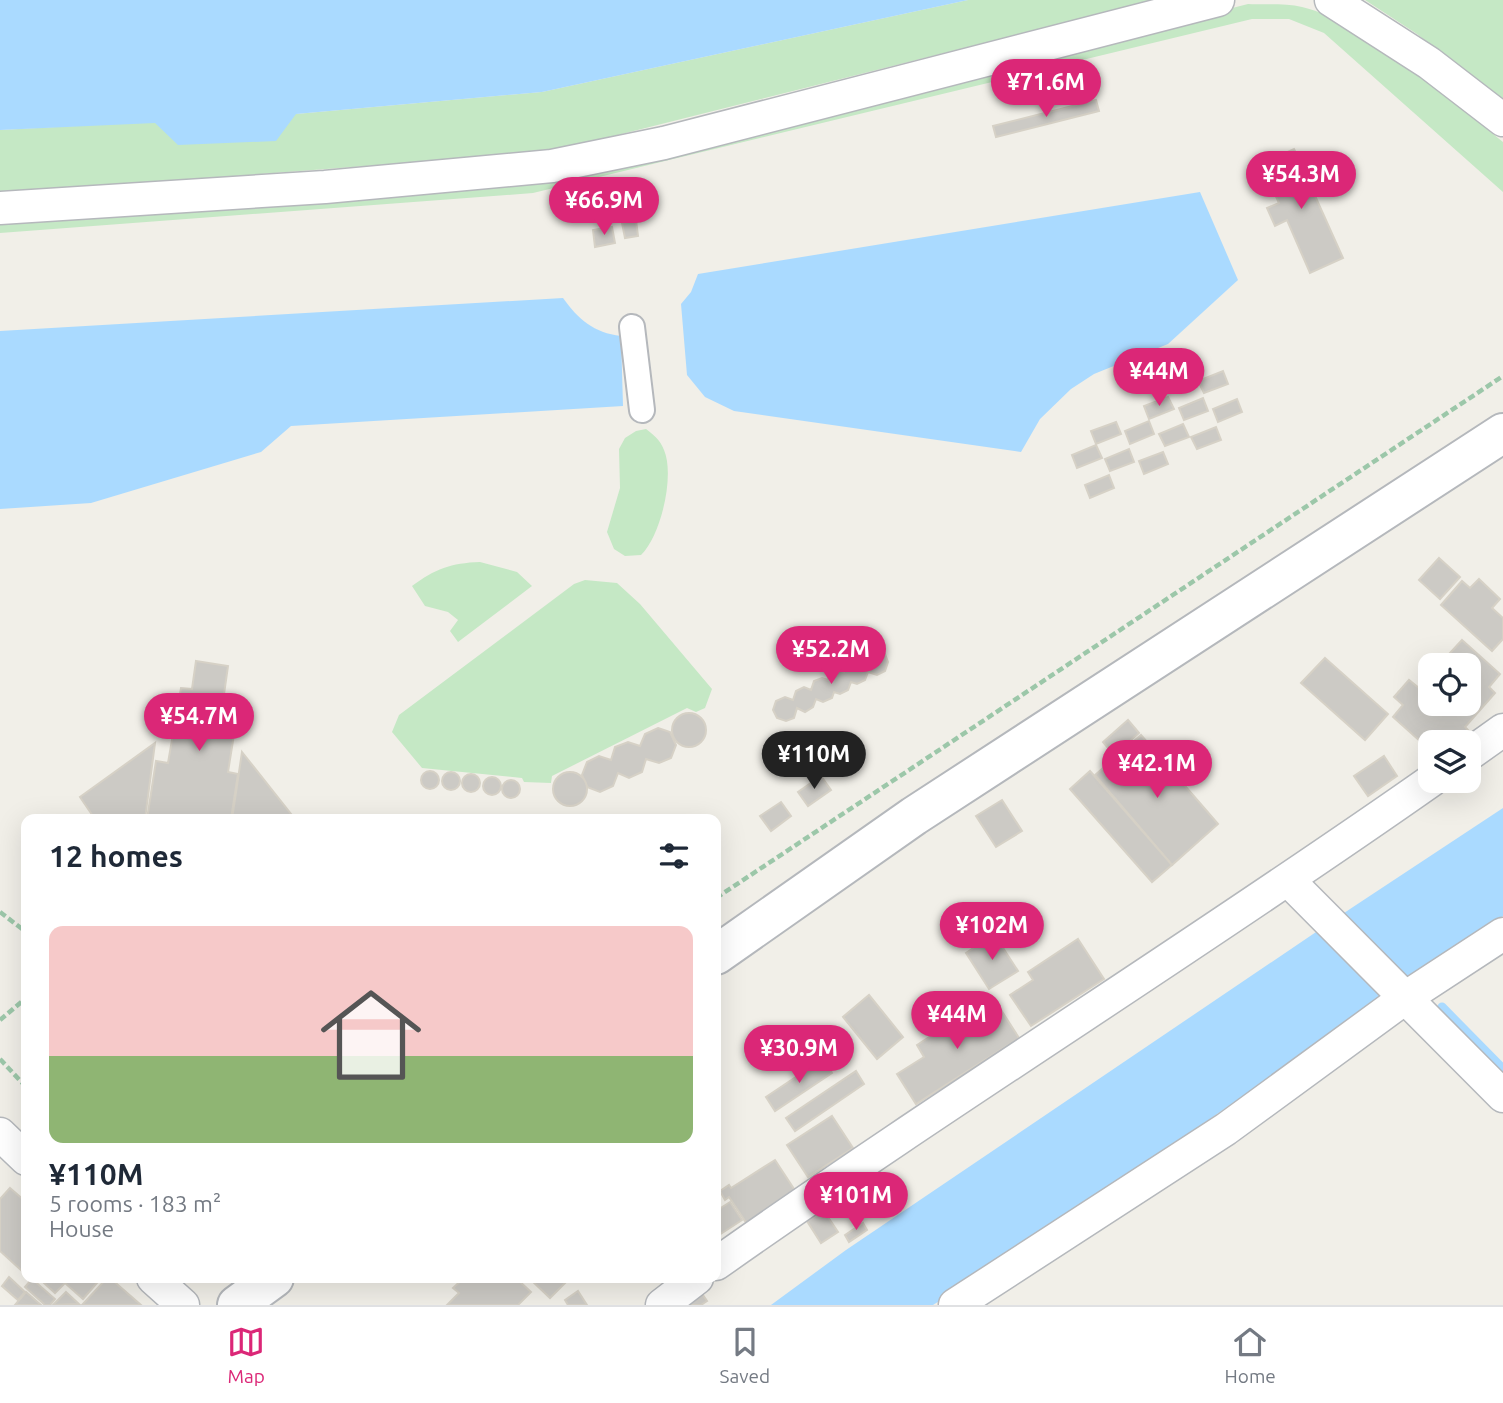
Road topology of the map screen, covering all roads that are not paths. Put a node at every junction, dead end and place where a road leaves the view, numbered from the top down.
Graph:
1 (1217, 0) edge
2 (1331, 0) edge
3 (1503, 120) edge
4 (0, 208) edge
5 (632, 327) dead end
6 (642, 410) dead end
7 (1503, 433) edge
8 (1503, 730) edge
9 (1481, 746) edge
10 (1418, 790) edge
11 (1289, 881) junction
12 (1503, 934) edge
13 (721, 951) edge
14 (1400, 992) junction
15 (1503, 1096) edge
16 (0, 1134) edge
17 (21, 1154) edge
18 (721, 1261) edge
19 (159, 1283) edge
20 (267, 1283) edge
21 (691, 1283) edge
22 (183, 1305) edge
23 (237, 1305) edge
24 (662, 1305) edge
25 (955, 1305) edge

1 - 4 street
2 - 3 street
5 - 6 street
7 - 13 street
8 - 9 street
10 - 11 street
11 - 14 street
11 - 18 street
12 - 14 street
14 - 15 street
14 - 25 street
16 - 17 street
19 - 22 street
20 - 23 street
21 - 24 street

